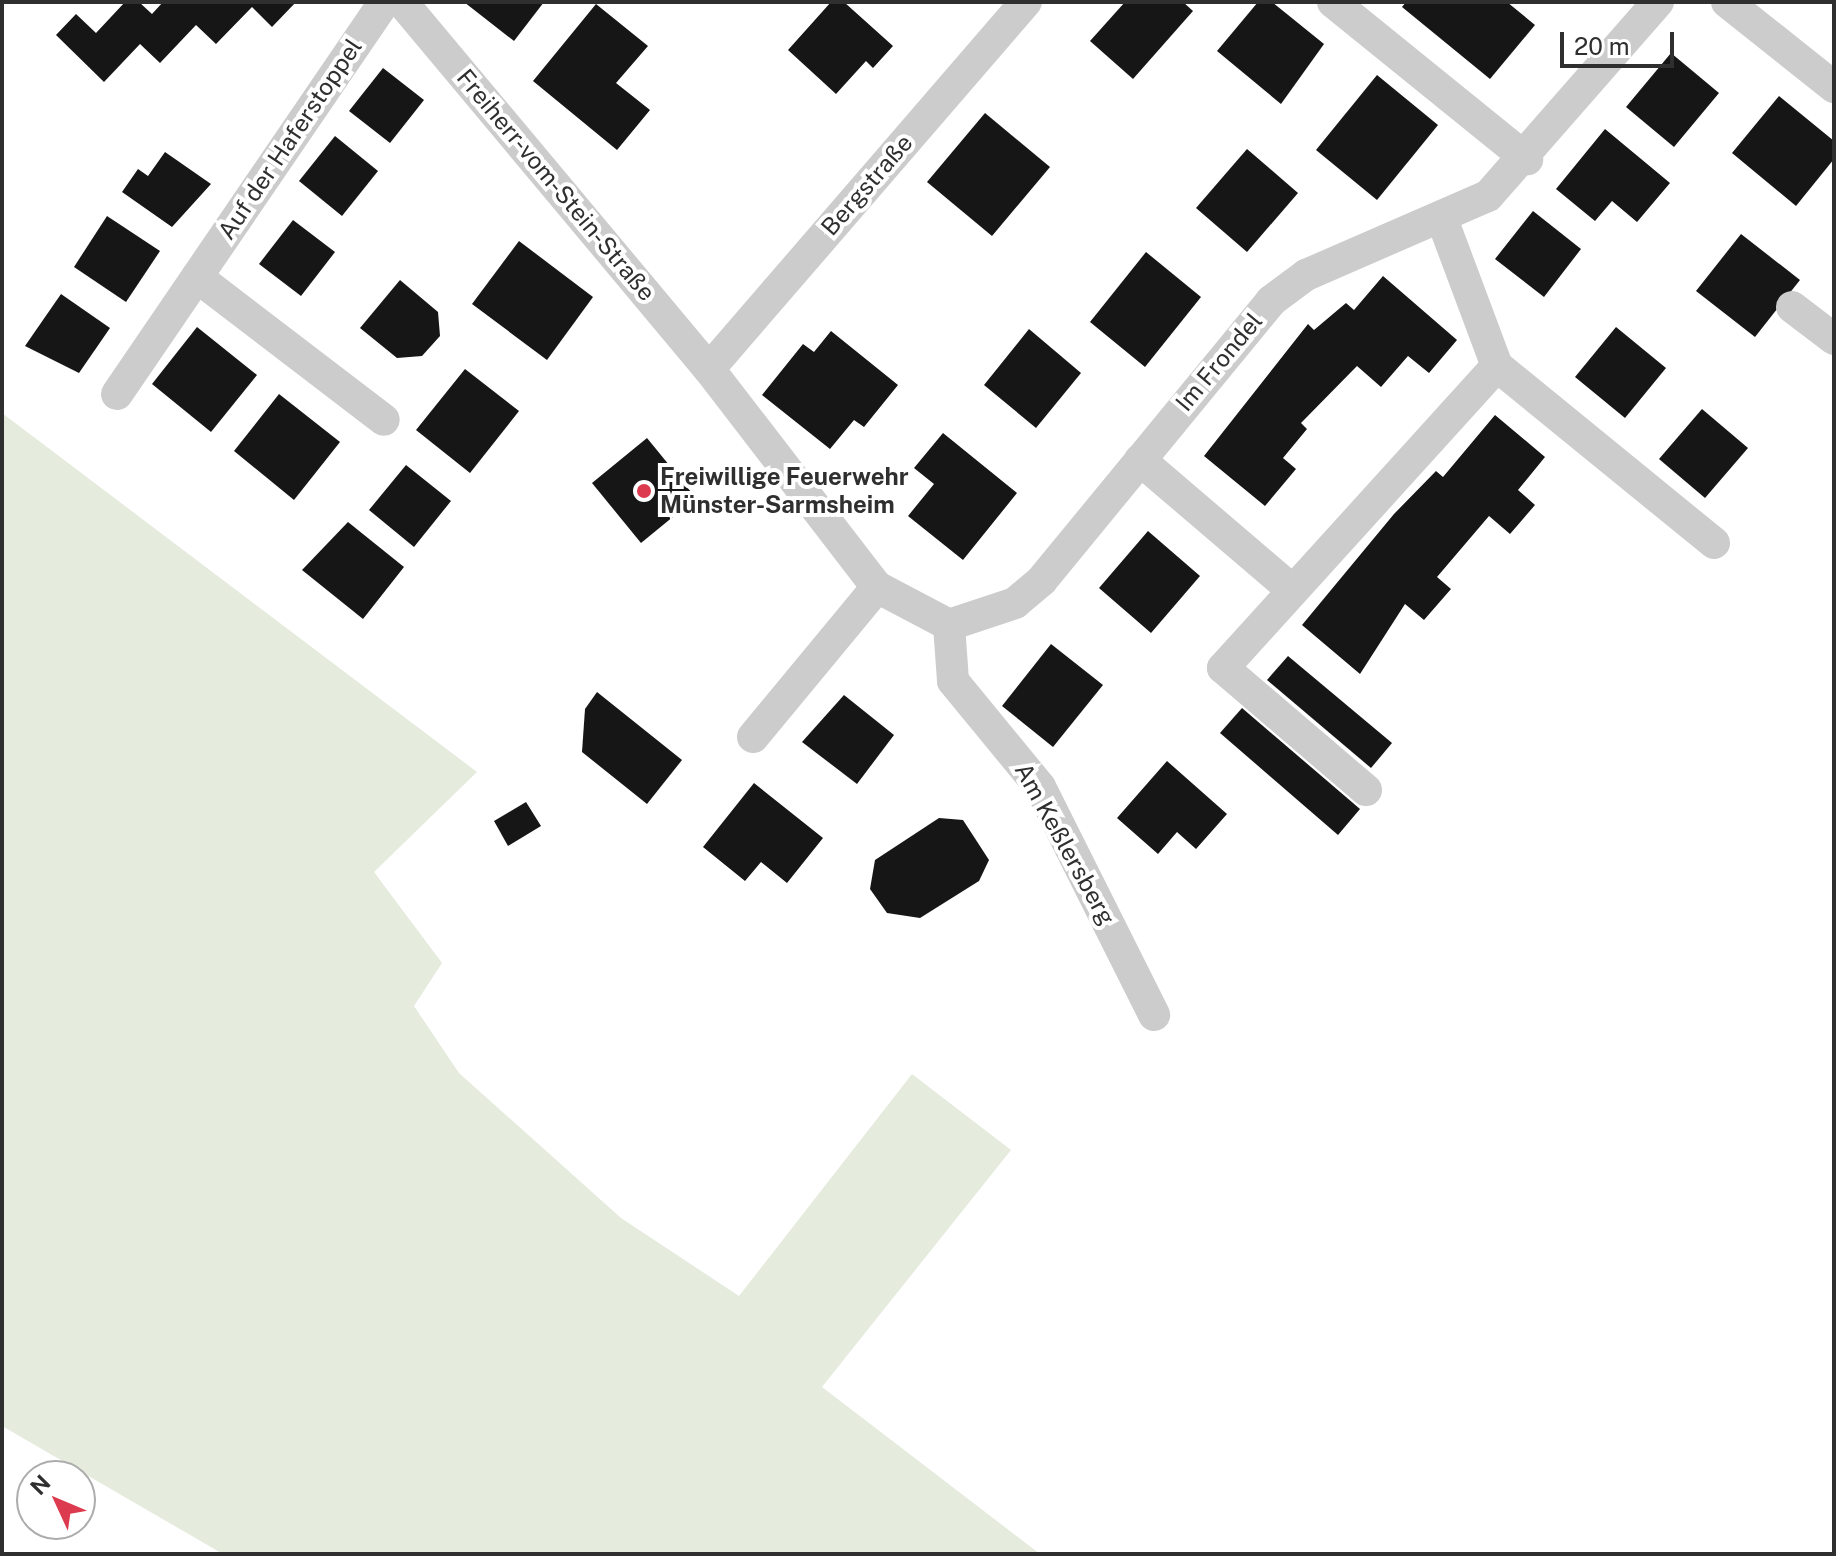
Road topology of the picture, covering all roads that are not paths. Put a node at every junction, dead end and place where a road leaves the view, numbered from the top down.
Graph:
1 (384, 2) edge
2 (402, 2) edge
3 (1026, 2) edge
4 (1333, 2) edge
5 (1658, 2) edge
6 (1727, 2) edge
7 (1834, 87) edge
8 (1527, 159) junction
9 (1442, 219) junction
10 (197, 277) junction
11 (1792, 307) dead end
12 (1834, 339) edge
13 (1497, 366) junction
14 (709, 369) junction
15 (117, 394) dead end
16 (384, 420) dead end
17 (1140, 460) junction
18 (1714, 543) dead end
19 (877, 587) junction
20 (1292, 590) junction
21 (949, 625) junction
22 (753, 737) dead end
23 (1366, 790) dead end
24 (1154, 1015) dead end

1 - 10 street, Auf der Haferstoppel
2 - 14 street, Freiherr-vom-Stein-Straße
3 - 14 street, Bergstraße
4 - 8 street
5 - 8 street, Im Frondel
6 - 7 street
8 - 9 street, Im Frondel
9 - 13 street
9 - 17 street, Im Frondel
10 - 15 street, Auf der Haferstoppel
10 - 16 street
11 - 12 street
13 - 18 street
13 - 20 street
14 - 19 street
17 - 20 street
17 - 21 street, Im Frondel
19 - 21 street
19 - 22 street
20 - 23 street
21 - 24 street, Am Keßlersberg

